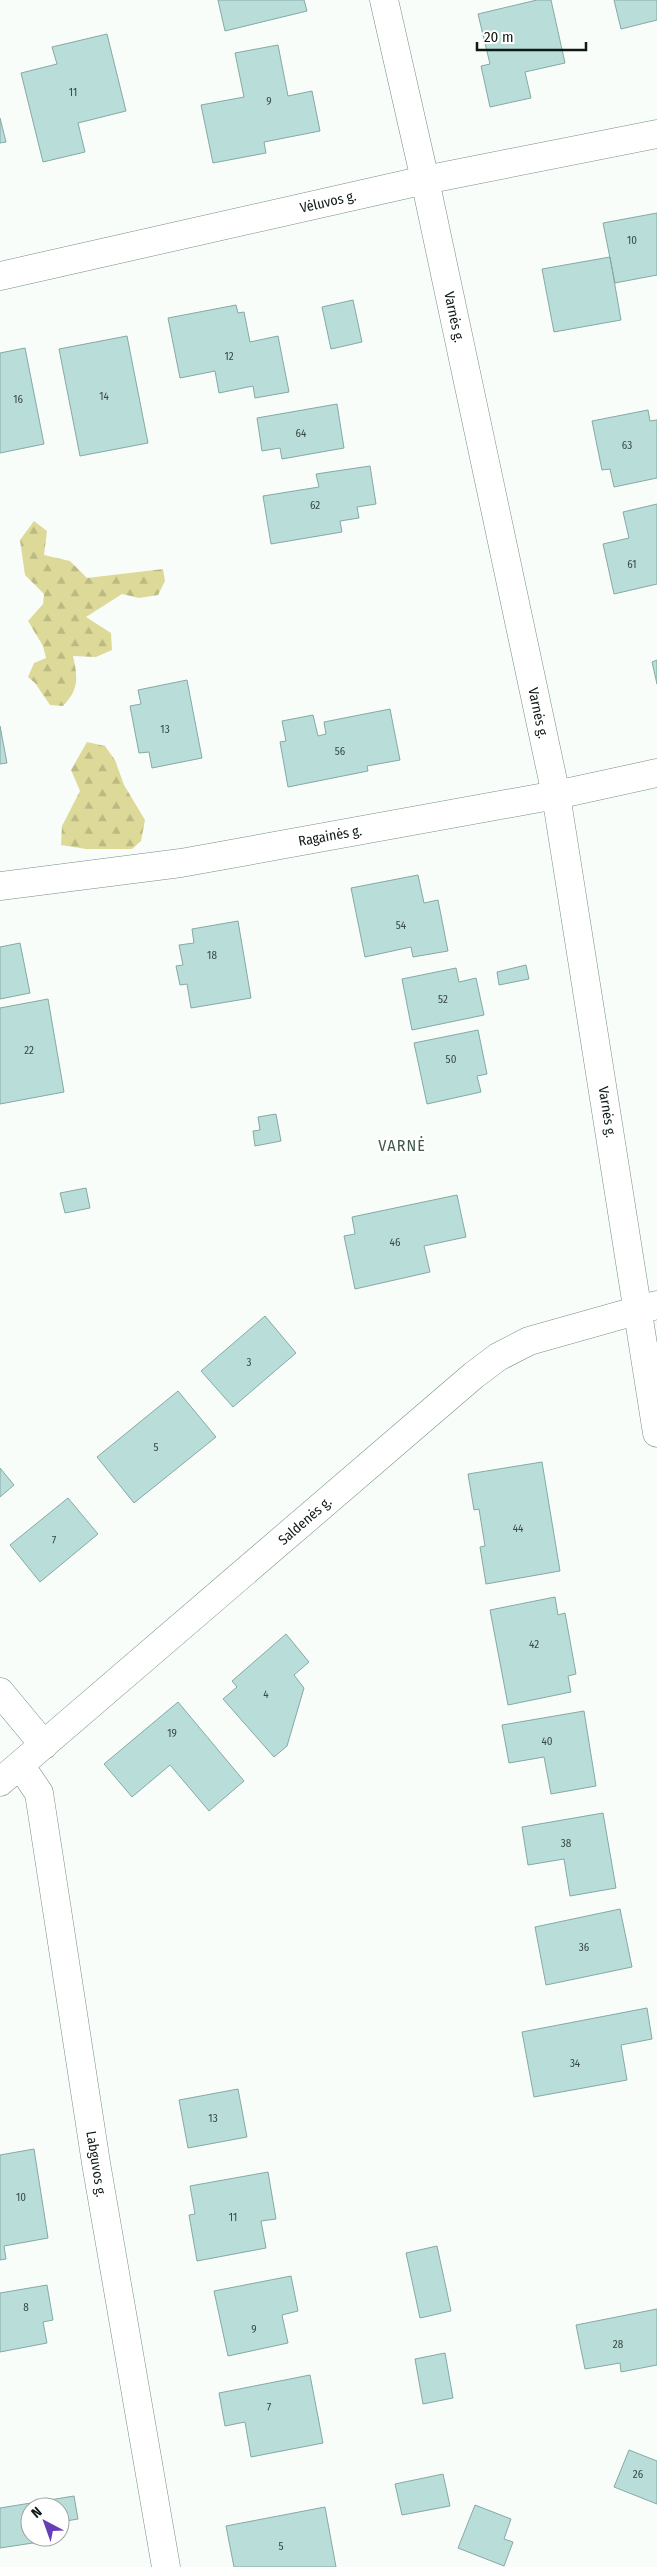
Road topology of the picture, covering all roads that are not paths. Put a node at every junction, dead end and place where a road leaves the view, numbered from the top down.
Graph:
1 (384, 0) edge
2 (657, 134) edge
3 (425, 180) junction
4 (0, 276) edge
5 (657, 773) edge
6 (556, 794) junction
7 (0, 886) edge
8 (647, 1307) edge
9 (657, 1433) edge
10 (0, 1692) edge
11 (44, 1745) junction
12 (10, 1773) edge
13 (166, 2567) edge

1 - 3 street, Varnės g.
2 - 3 street, Vėluvos g.
3 - 4 street, Vėluvos g.
3 - 6 street, Varnės g.
5 - 6 street, Ragainės g.
6 - 7 street, Ragainės g.
6 - 8 street, Varnės g.
8 - 9 street, Varnės g.
8 - 11 street, Saldenės g.
10 - 11 street
11 - 12 street, Saldenės g.
12 - 13 street, Labguvos g.

